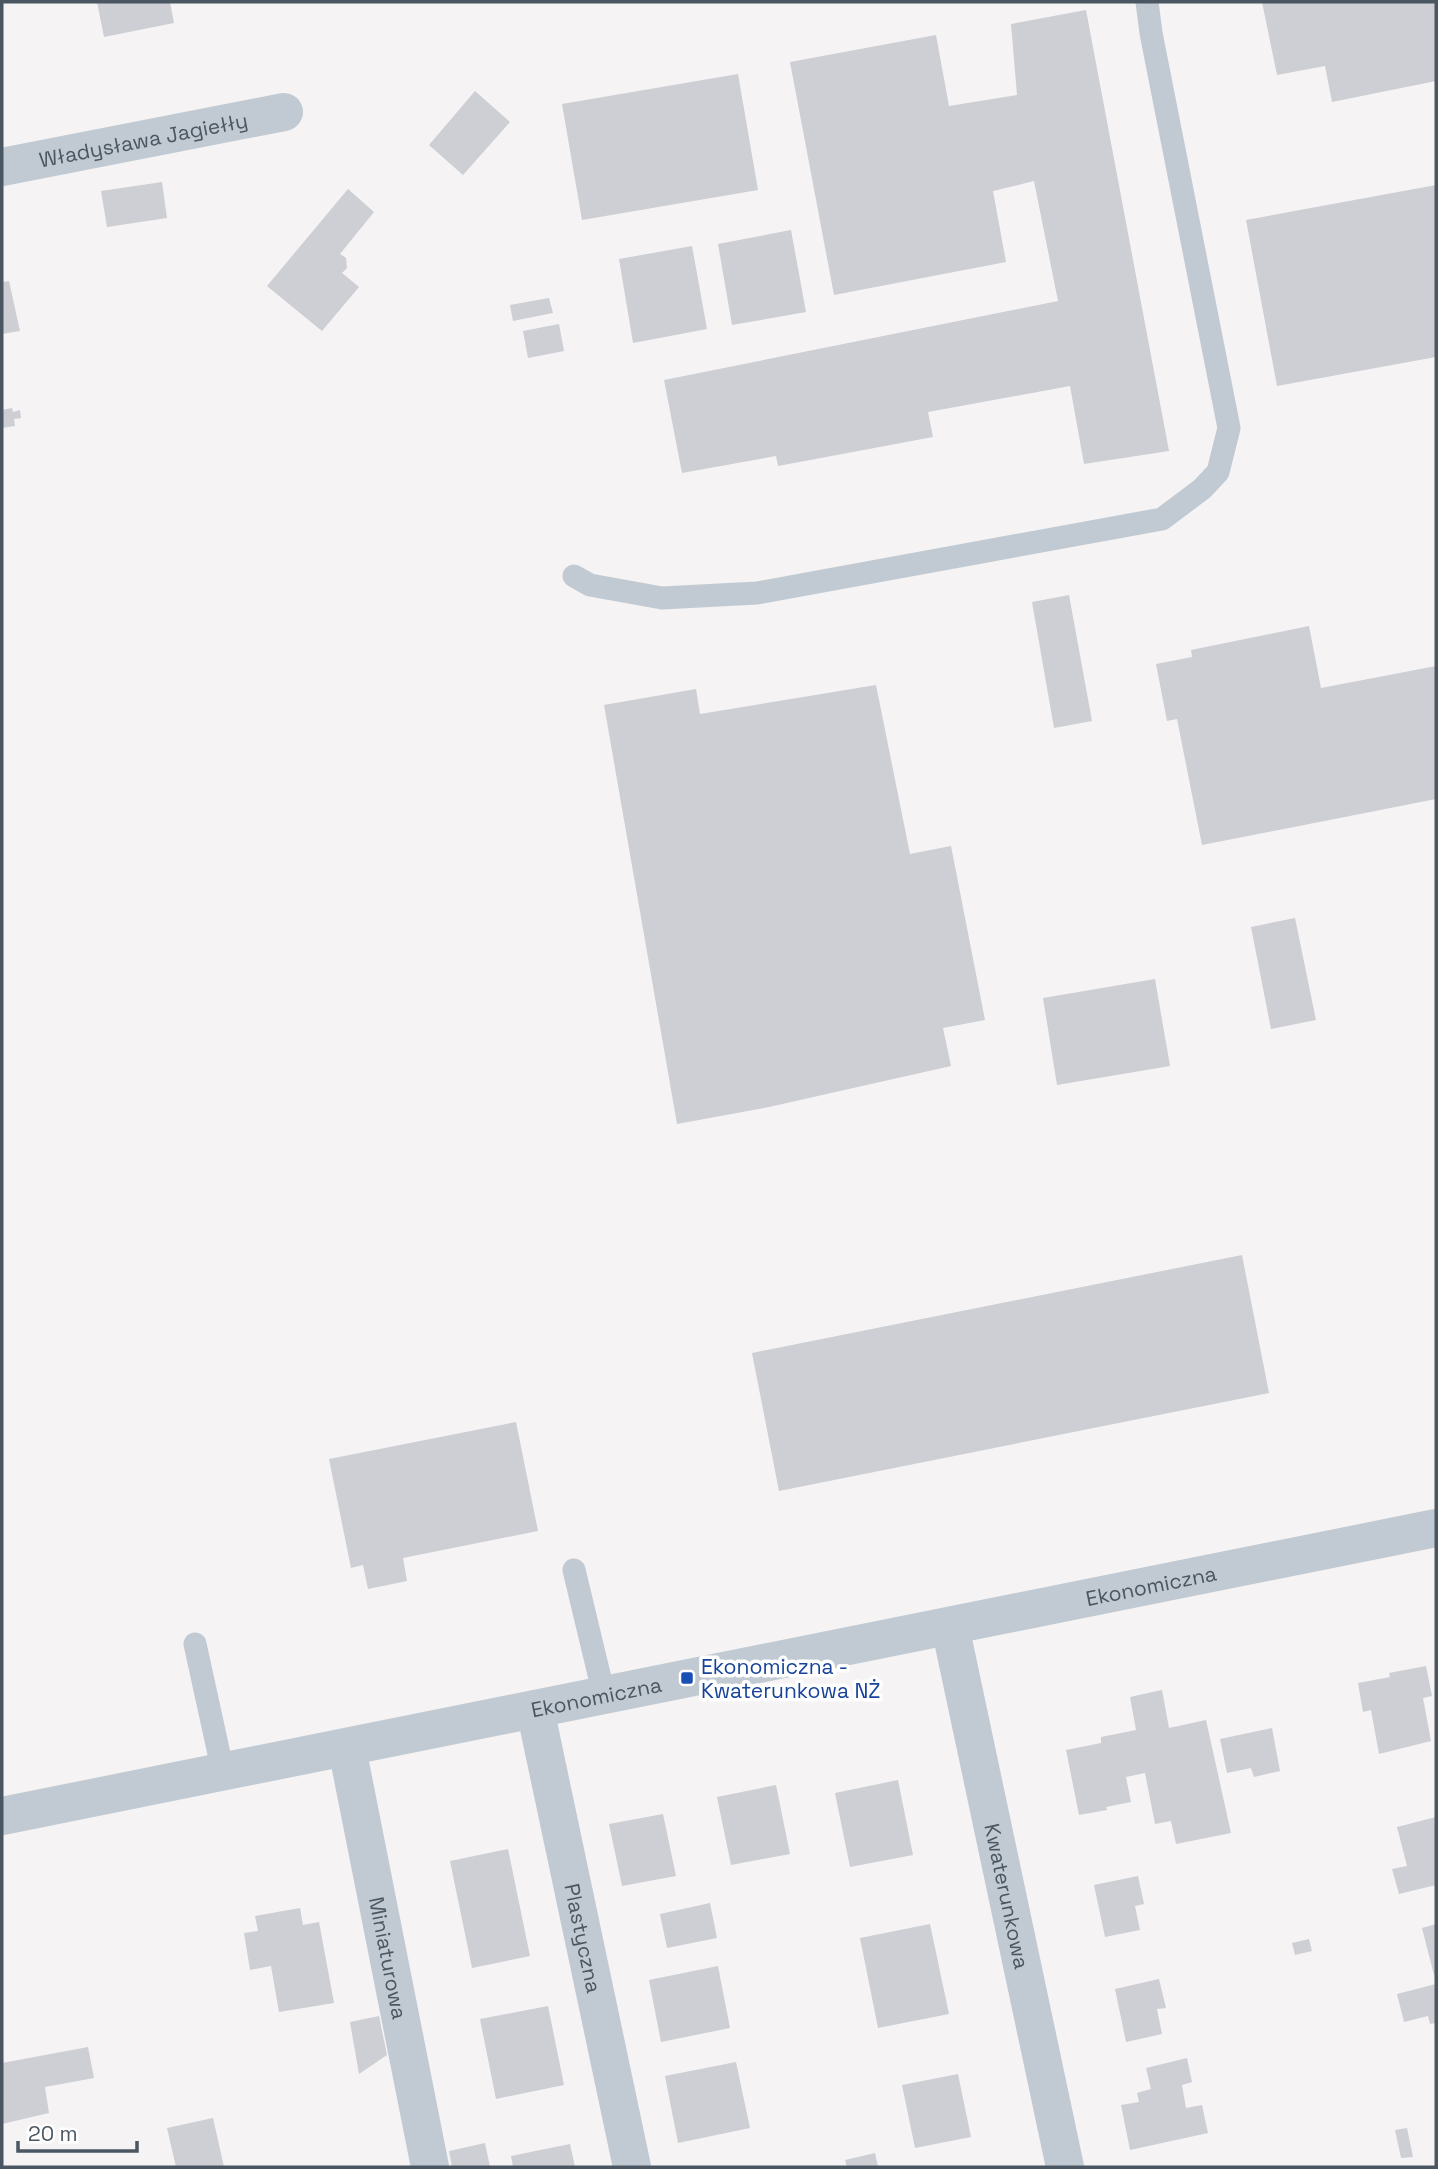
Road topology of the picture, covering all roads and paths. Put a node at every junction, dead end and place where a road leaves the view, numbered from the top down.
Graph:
1 (1147, 2) edge
2 (284, 112) dead end
3 (2, 167) edge
4 (574, 576) dead end
5 (1436, 1528) edge
6 (574, 1570) dead end
7 (950, 1626) junction
8 (195, 1644) dead end
9 (604, 1695) junction
10 (535, 1709) junction
11 (347, 1748) junction
12 (223, 1772) junction
13 (2, 1816) edge
14 (430, 2167) edge
15 (632, 2167) edge
16 (1065, 2167) edge

1 - 4 lane
2 - 3 street, Władysława Jagiełły
5 - 7 street, Ekonomiczna
6 - 9 lane
7 - 9 street, Ekonomiczna
7 - 16 street, Kwaterunkowa
8 - 12 lane
9 - 10 street, Ekonomiczna
10 - 11 street, Ekonomiczna
10 - 15 street, Plastyczna
11 - 12 street, Ekonomiczna
11 - 14 street, Miniaturowa
12 - 13 street, Ekonomiczna

